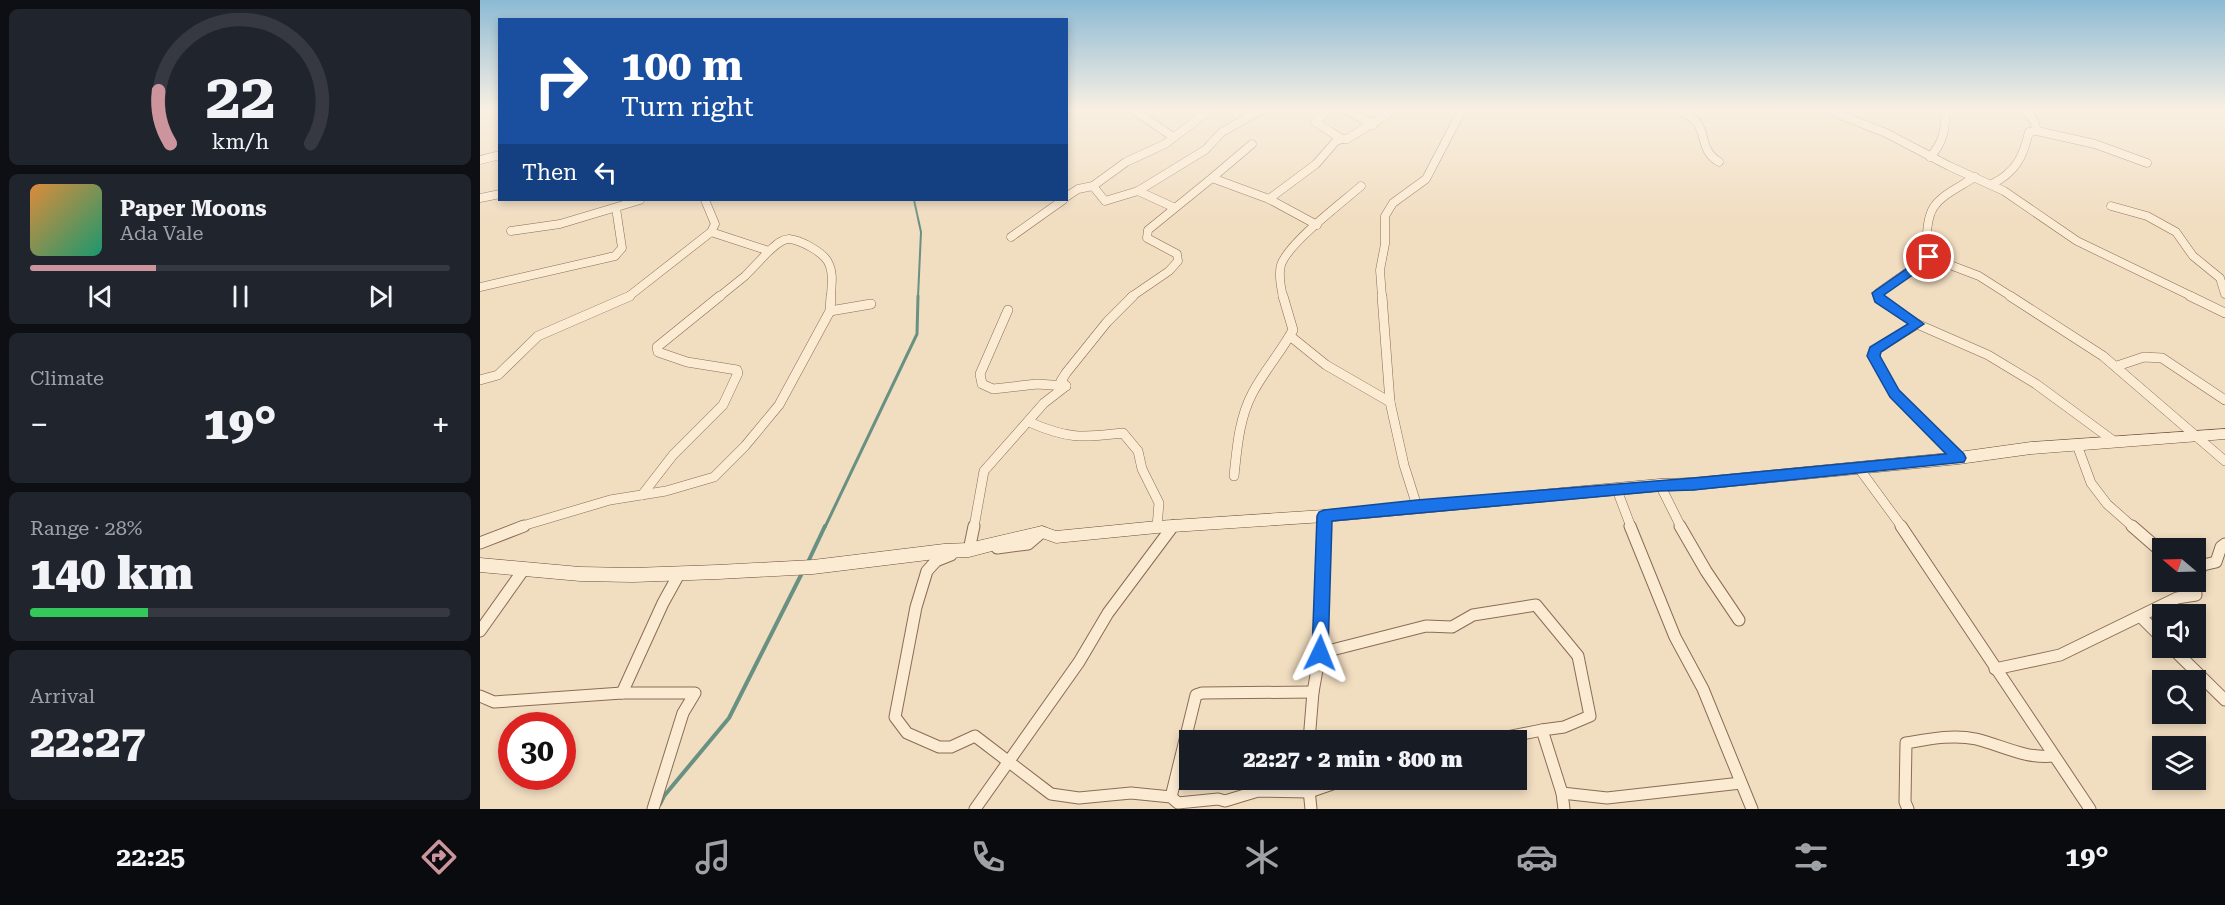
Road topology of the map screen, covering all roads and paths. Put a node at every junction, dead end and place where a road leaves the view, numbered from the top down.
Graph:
1 (1158, 148) edge
2 (1207, 148) edge
3 (1248, 148) edge
4 (1330, 148) edge
5 (1442, 148) edge
6 (1705, 148) edge
7 (1913, 148) edge
8 (1939, 148) edge
9 (2026, 148) edge
10 (2105, 148) edge
11 (498, 156) edge
12 (1930, 157) junction
13 (480, 160) edge
14 (1719, 162) dead end
15 (2147, 163) dead end
16 (1975, 177) junction
17 (1212, 178) junction
18 (1992, 184) junction
19 (1093, 186) junction
20 (1361, 186) dead end
21 (1138, 191) junction
22 (498, 194) edge
23 (1068, 196) edge
24 (480, 198) edge
25 (1269, 199) junction
26 (637, 201) edge
27 (705, 201) edge
28 (1061, 201) edge
29 (2111, 206) dead end
30 (1173, 207) junction
31 (616, 208) junction
32 (1317, 225) junction
33 (511, 231) dead end
34 (711, 232) junction
35 (1011, 237) dead end
36 (1928, 248) dead end
37 (769, 251) junction
38 (2220, 273) edge
39 (480, 287) edge
40 (2225, 294) edge
41 (871, 304) dead end
42 (830, 310) junction
43 (1008, 310) dead end
44 (2225, 313) edge
45 (1917, 324) junction
46 (1290, 336) junction
47 (2117, 366) junction
48 (480, 380) edge
49 (1066, 386) junction
50 (2225, 400) edge
51 (1390, 402) junction
52 (1029, 422) junction
53 (2225, 434) edge
54 (2199, 436) junction
55 (2115, 442) junction
56 (2077, 445) junction
57 (1959, 458) junction
58 (2225, 460) edge
59 (1857, 467) junction
60 (1234, 476) dead end
61 (1660, 485) junction
62 (1617, 490) junction
63 (642, 495) junction
64 (1417, 506) junction
65 (1324, 516) junction
66 (1165, 527) junction
67 (1042, 531) junction
68 (480, 543) edge
69 (2152, 543) edge
70 (2225, 544) edge
71 (969, 550) junction
72 (2206, 564) edge
73 (480, 565) edge
74 (524, 569) junction
75 (679, 574) junction
76 (2196, 592) edge
77 (2141, 617) junction
78 (1739, 620) dead end
79 (2152, 628) edge
80 (480, 631) edge
81 (1320, 653) junction
82 (2182, 658) edge
83 (1995, 669) junction
84 (1313, 692) junction
85 (622, 693) junction
86 (480, 696) edge
87 (2225, 700) edge
88 (1311, 730) edge
89 (1542, 730) junction
90 (1527, 733) edge
91 (2054, 756) junction
92 (1009, 760) junction
93 (1741, 783) junction
94 (1268, 790) edge
95 (1309, 790) edge
96 (1562, 793) junction
97 (1171, 797) junction
98 (1217, 804) edge
99 (652, 809) edge
100 (975, 809) edge
101 (1311, 809) edge
102 (1564, 809) edge
103 (1752, 809) edge
104 (1908, 809) edge
105 (2090, 809) edge

1 - 19 street
2 - 21 street
3 - 17 street
4 - 25 street
5 - 51 street
6 - 14 street
7 - 12 street
8 - 12 street
9 - 18 street
10 - 15 street
11 - 13 street
12 - 16 street
16 - 18 street
16 - 36 street
17 - 25 street
17 - 30 street
18 - 44 street
19 - 21 street
19 - 23 street
20 - 32 street
21 - 30 street
22 - 24 street
25 - 32 street
26 - 31 street
27 - 34 street
28 - 35 street
29 - 38 street
30 - 49 street
31 - 33 street
31 - 39 street
32 - 46 street
34 - 37 street
34 - 48 street
37 - 42 street
37 - 63 street
38 - 40 street
41 - 42 street
42 - 63 street
43 - 49 street
45 - 47 street
45 - 55 street
45 - 57 street
46 - 51 street
46 - 60 street
47 - 50 street
47 - 54 street
49 - 52 street
51 - 64 street
52 - 66 street
52 - 71 street
53 - 54 main road
54 - 55 main road
54 - 58 street
55 - 56 main road
56 - 57 main road
56 - 69 street
57 - 59 main road
59 - 61 main road
59 - 83 street
61 - 62 main road
61 - 78 street
62 - 64 main road
62 - 93 street
63 - 68 street
64 - 65 main road
65 - 66 main road
65 - 81 street
66 - 67 main road
66 - 92 street
67 - 71 main road
67 - 92 street
70 - 72 street
71 - 75 main road
73 - 74 main road
74 - 75 main road
74 - 80 street
75 - 85 street
76 - 77 street
77 - 79 street
77 - 83 street
81 - 84 street
81 - 89 street
82 - 87 street
83 - 91 street
84 - 88 street
84 - 97 street
85 - 86 street
85 - 99 street
89 - 90 street
89 - 96 street
91 - 104 street
91 - 105 street
92 - 97 street
92 - 100 street
93 - 96 street
93 - 103 street
94 - 98 street
95 - 101 street
96 - 102 street
97 - 98 street

